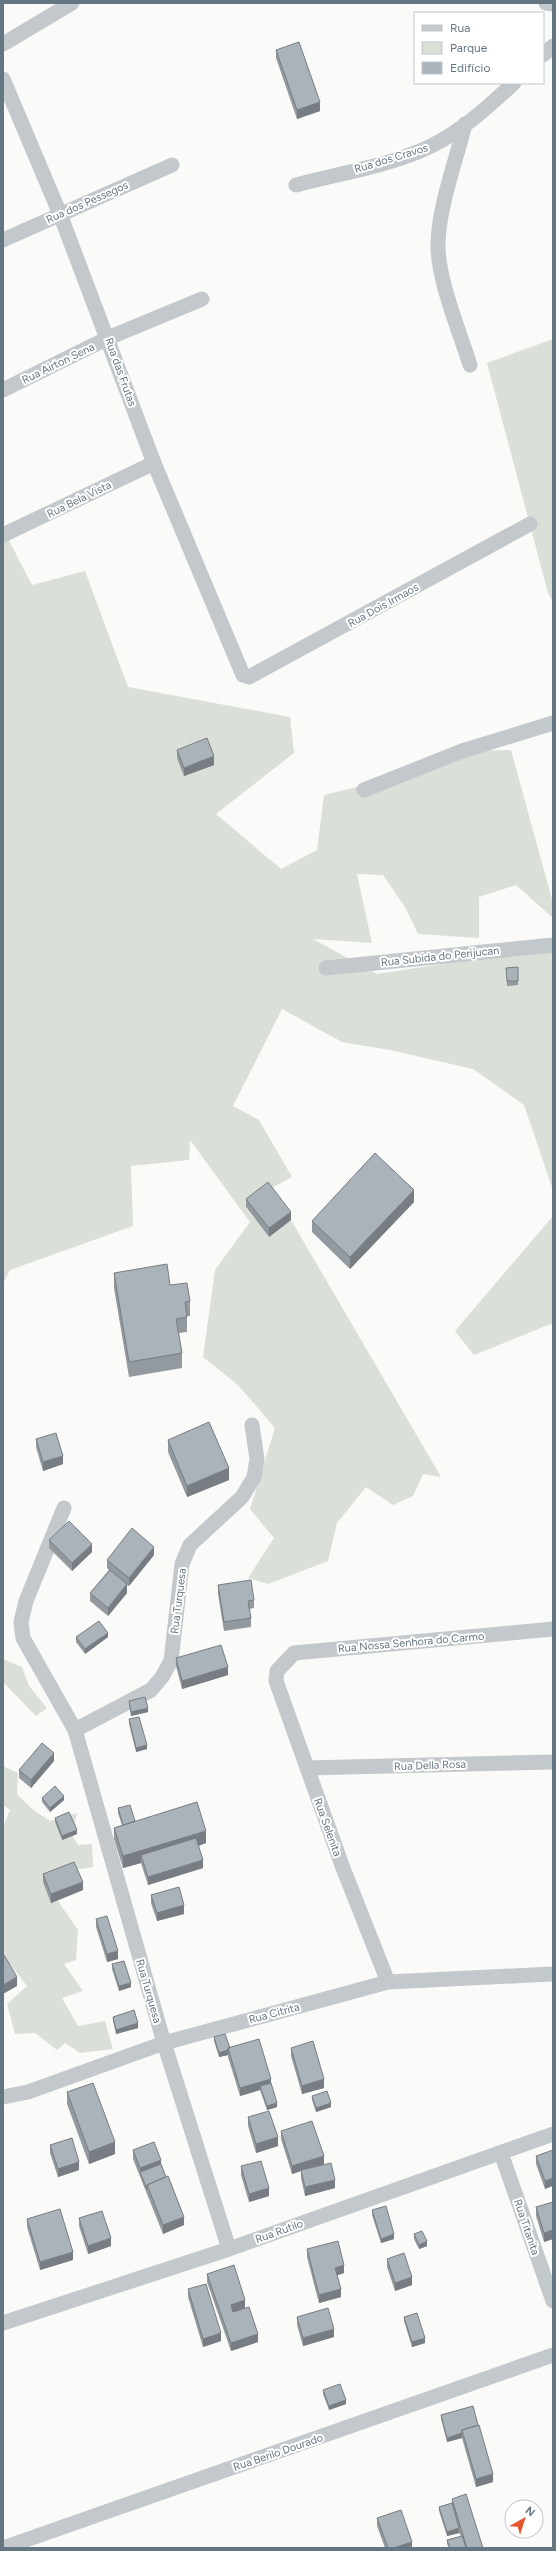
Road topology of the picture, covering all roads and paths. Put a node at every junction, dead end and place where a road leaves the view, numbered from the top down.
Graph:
1 (72, 3) edge
2 (546, 3) edge
3 (553, 4) edge
4 (3, 44) edge
5 (553, 46) edge
6 (544, 54) edge
7 (3, 79) edge
8 (513, 84) edge
9 (5, 95) edge
10 (465, 124) junction
11 (172, 165) dead end
12 (296, 185) dead end
13 (60, 214) junction
14 (3, 240) edge
15 (202, 298) dead end
16 (108, 338) junction
17 (470, 365) dead end
18 (3, 390) edge
19 (154, 463) junction
20 (530, 524) dead end
21 (3, 535) edge
22 (238, 666) joint
23 (553, 723) edge
24 (364, 790) dead end
25 (553, 945) edge
26 (326, 968) dead end
27 (252, 1425) dead end
28 (64, 1508) dead end
29 (553, 1629) edge
30 (277, 1671) joint
31 (76, 1730) junction
32 (553, 1762) edge
33 (307, 1768) junction
34 (553, 1974) edge
35 (388, 1982) junction
36 (164, 2043) junction
37 (3, 2097) edge
38 (553, 2134) edge
39 (501, 2153) junction
40 (229, 2249) junction
41 (553, 2301) edge
42 (3, 2323) edge
43 (553, 2355) edge
44 (3, 2548) edge

1 - 4 street
2 - 3 street
5 - 6 street
7 - 9 street, Rua das Frutas
8 - 10 street, Rua dos Cravos
9 - 13 street, Rua das Frutas
10 - 12 street, Rua dos Cravos
10 - 17 street
11 - 13 street, Rua dos Pessegos
13 - 14 street, Rua dos Pessegos
13 - 16 street, Rua das Frutas
15 - 16 street, Rua Airton Sena
16 - 18 street, Rua Airton Sena
16 - 19 street, Rua das Frutas
19 - 21 street, Rua Bela Vista
19 - 22 street, Rua das Frutas
20 - 22 street, Rua Dois Irmaos
23 - 24 street
25 - 26 street, Rua Subida do Perijucan
27 - 31 street, Rua Turquesa
28 - 31 street, Rua Turquesa
29 - 30 street, Rua Nossa Senhora do Carmo
30 - 33 street, Rua Selenita
31 - 36 street, Rua Turquesa
32 - 33 street, Rua Della Rosa
33 - 35 street, Rua Selenita
34 - 35 street, Rua Citrita
35 - 36 street, Rua Citrita
36 - 37 street, Rua Citrita
36 - 40 street, Rua Turquesa
38 - 39 street, Rua Rutilo
39 - 40 street, Rua Rutilo
39 - 41 street, Rua Titanita
40 - 42 street, Rua Rutilo
43 - 44 street, Rua Berilo Dourado

